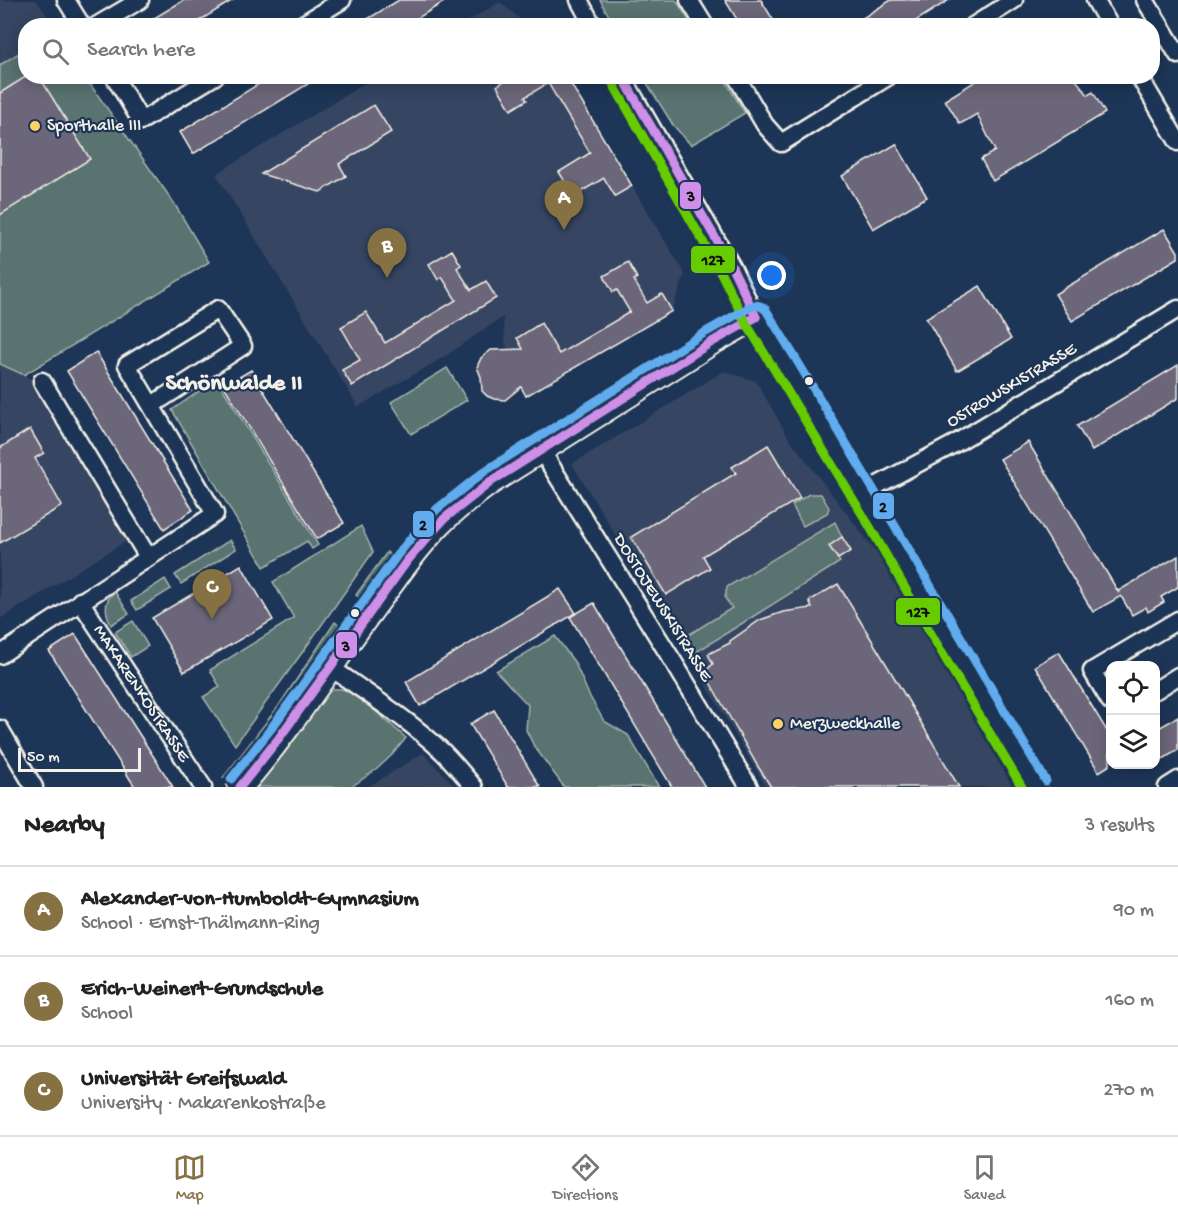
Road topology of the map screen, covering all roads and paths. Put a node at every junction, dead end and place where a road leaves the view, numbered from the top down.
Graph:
1 (66, 0) edge
2 (140, 0) edge
3 (342, 0) edge
4 (579, 0) edge
5 (689, 0) edge
6 (1014, 0) edge
7 (1095, 0) edge
8 (1145, 0) edge
9 (77, 18) edge
10 (110, 18) edge
11 (313, 18) edge
12 (589, 18) edge
13 (700, 18) edge
14 (986, 18) edge
15 (1105, 18) edge
16 (1156, 18) edge
17 (1160, 25) edge
18 (1178, 54) edge
19 (119, 84) edge
20 (202, 84) edge
21 (627, 84) edge
22 (741, 84) edge
23 (876, 84) edge
24 (1144, 84) edge
25 (1178, 142) edge
26 (1178, 309) edge
27 (756, 317) junction
28 (42, 381) dead end
29 (152, 405) junction
30 (541, 450) junction
31 (863, 493) junction
32 (148, 557) junction
33 (80, 601) junction
34 (1178, 620) edge
35 (0, 655) edge
36 (1109, 661) edge
37 (1106, 663) edge
38 (330, 667) junction
39 (1178, 676) edge
40 (1160, 687) edge
41 (1106, 694) edge
42 (0, 729) edge
43 (1178, 780) edge
44 (34, 787) edge
45 (203, 787) edge
46 (240, 787) edge
47 (474, 787) edge
48 (749, 787) edge
49 (1036, 787) edge
50 (1167, 787) edge

1 - 9 street
2 - 10 street
3 - 11 street
4 - 12 street
5 - 13 street
6 - 14 street
7 - 15 street
8 - 16 street
17 - 18 street
19 - 20 street
21 - 27 street
22 - 23 street
24 - 25 street
26 - 31 street, OSTROWSKISTRASSE
27 - 30 street
27 - 31 street
28 - 32 street
29 - 29 street
29 - 32 street
30 - 38 street
30 - 48 street, DOSTOJEWSKISTRASSE
31 - 49 street
32 - 33 street
33 - 35 street
33 - 45 street, MAKARENKOSTRASSE
34 - 36 street
37 - 41 street
38 - 46 street
38 - 47 street
39 - 40 street
42 - 44 street
43 - 50 street

